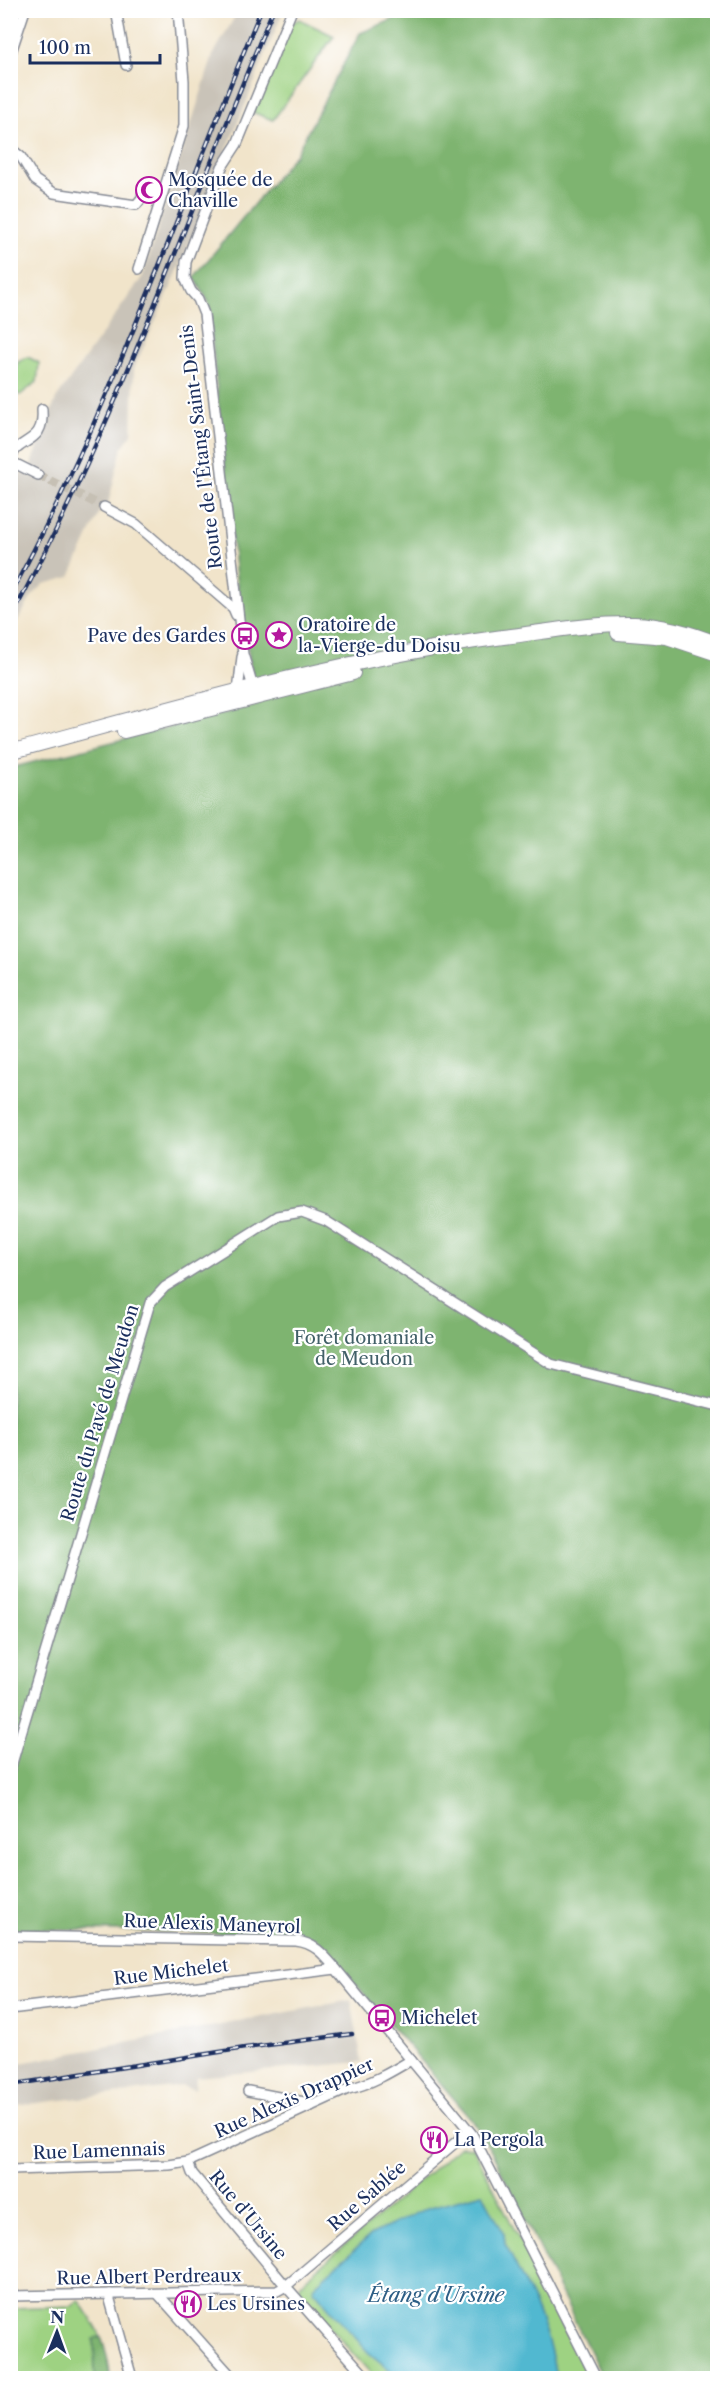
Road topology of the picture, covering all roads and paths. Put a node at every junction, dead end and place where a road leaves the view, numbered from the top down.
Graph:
1 (26, 10) edge
2 (116, 10) edge
3 (292, 10) edge
4 (180, 11) edge
5 (10, 55) edge
6 (126, 65) dead end
7 (10, 148) edge
8 (143, 191) dead end
9 (139, 269) dead end
10 (42, 409) dead end
11 (10, 459) edge
12 (38, 475) tunnel mouth
13 (104, 507) tunnel mouth
14 (238, 620) junction
15 (717, 644) edge
16 (243, 654) junction
17 (717, 654) edge
18 (254, 693) junction
19 (239, 696) junction
20 (10, 752) edge
21 (10, 759) edge
22 (717, 1406) edge
23 (10, 1770) edge
24 (10, 1936) edge
25 (336, 1969) junction
26 (10, 2009) edge
27 (411, 2060) junction
28 (248, 2091) dead end
29 (311, 2106) junction
30 (469, 2131) junction
31 (188, 2162) junction
32 (10, 2170) edge
33 (286, 2286) junction
34 (110, 2294) junction
35 (158, 2294) junction
36 (10, 2296) edge
37 (132, 2379) edge
38 (233, 2379) edge
39 (367, 2379) edge
40 (596, 2379) edge

1 - 5 street
2 - 6 street
3 - 14 street, Route de l'Étang Saint-Denis
4 - 9 street
7 - 8 street
10 - 11 street
11 - 12 street
13 - 14 street
14 - 16 street, Route de l'Étang Saint-Denis
15 - 18 main road
16 - 18 street, Route de l'Étang Saint-Denis
16 - 19 street, Route de l'Étang Saint-Denis
17 - 18 main road
18 - 19 main road
19 - 20 main road
19 - 21 main road
22 - 23 street, Route du Pavé de Meudon
24 - 25 street, Rue Alexis Maneyrol
25 - 26 street, Rue Michelet
25 - 27 street, Rue Alexis Maneyrol
27 - 29 street, Rue Alexis Drappier
27 - 30 street, Rue Alexis Maneyrol
28 - 29 street
29 - 31 street, Rue Alexis Drappier
30 - 33 street, Rue Sablée
30 - 40 street, Rue Alexis Maneyrol
31 - 32 street, Rue Lamennais
31 - 33 street, Rue d'Ursine
33 - 35 street, Rue Albert Perdreaux
33 - 39 street, Rue d'Ursine
34 - 35 street, Rue Albert Perdreaux
34 - 36 street, Rue Albert Perdreaux
34 - 37 street
35 - 38 street

